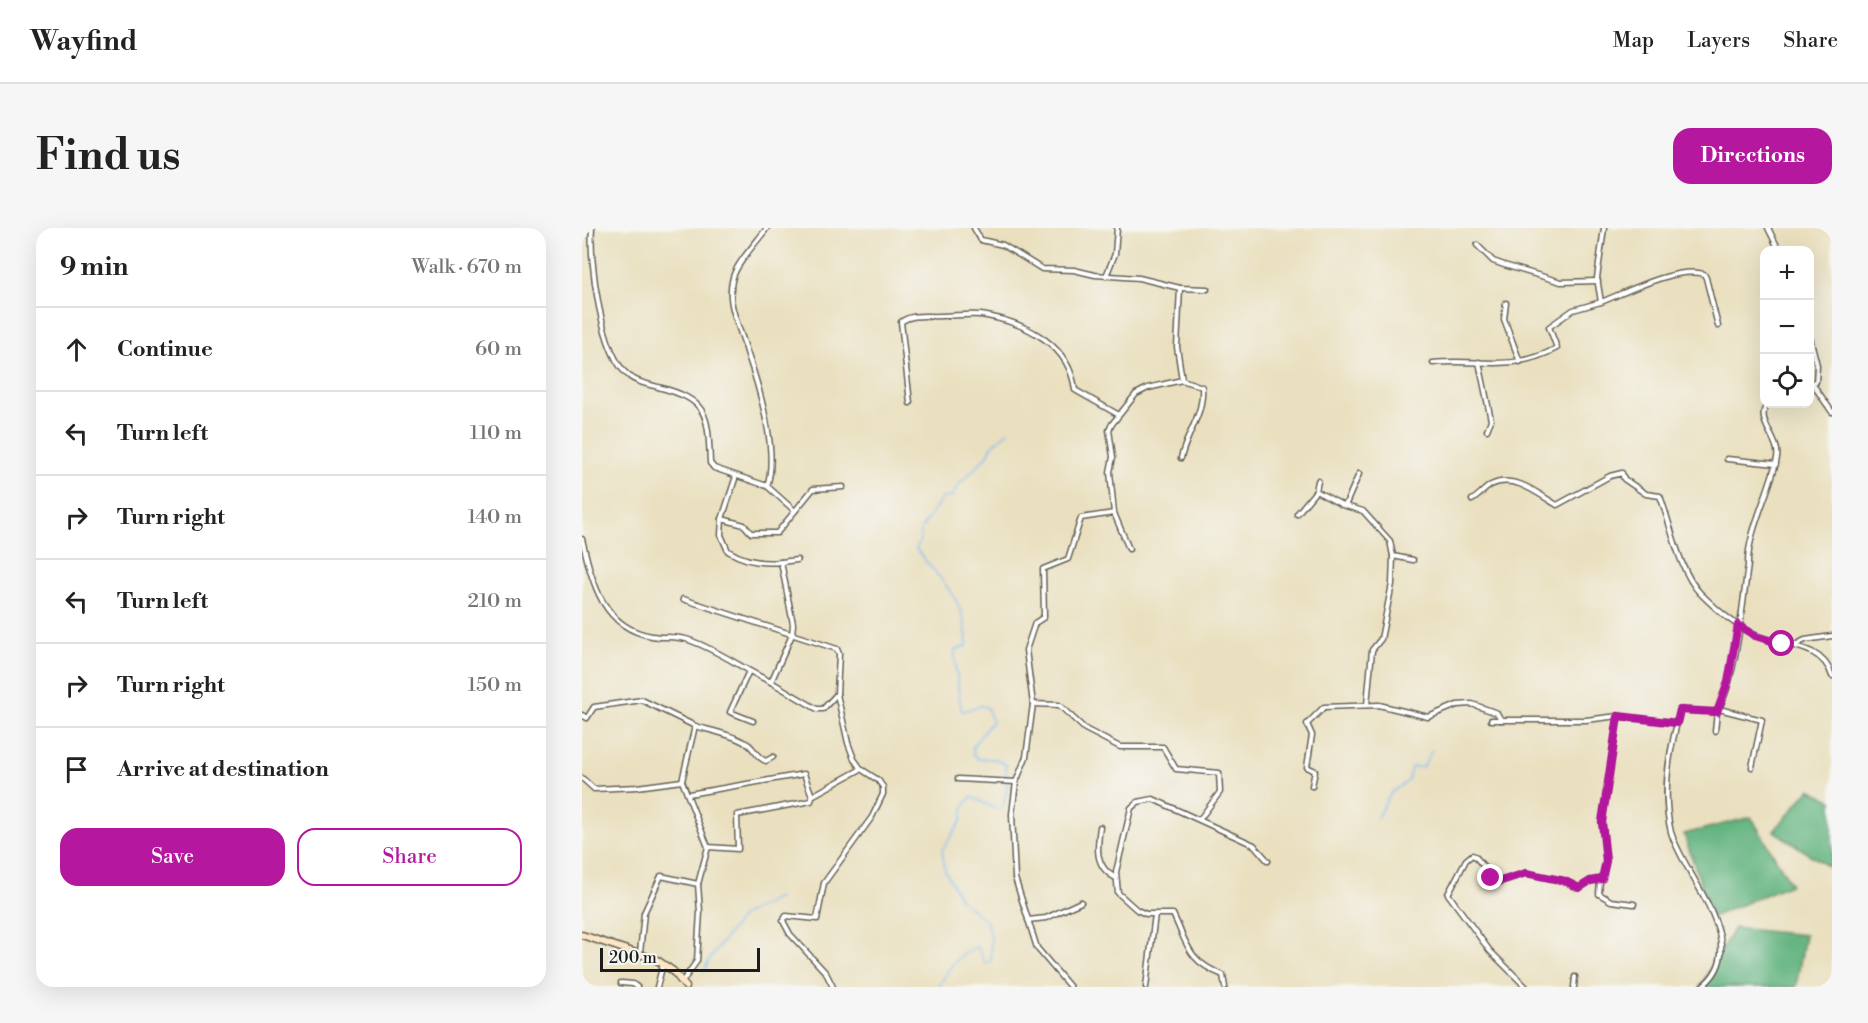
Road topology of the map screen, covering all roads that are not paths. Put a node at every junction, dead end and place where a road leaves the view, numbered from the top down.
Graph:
1 (592, 228) edge
2 (767, 228) edge
3 (974, 228) edge
4 (1117, 228) edge
5 (1604, 228) edge
6 (1768, 228) edge
7 (1477, 245) dead end
8 (1777, 246) edge
9 (1106, 276) junction
10 (1598, 281) junction
11 (1180, 288) junction
12 (1208, 289) dead end
13 (1601, 302) junction
14 (1506, 303) dead end
15 (1718, 326) dead end
16 (1814, 354) edge
17 (1479, 362) junction
18 (1520, 362) junction
19 (1433, 363) dead end
20 (1182, 380) junction
21 (1814, 383) edge
22 (1814, 388) edge
23 (910, 403) dead end
24 (1764, 408) edge
25 (1832, 412) edge
26 (1119, 415) junction
27 (1487, 430) dead end
28 (1181, 458) dead end
29 (1727, 459) dead end
30 (1776, 464) junction
31 (1359, 474) dead end
32 (736, 477) junction
33 (1318, 481) dead end
34 (767, 486) junction
35 (843, 488) dead end
36 (1316, 492) junction
37 (1472, 500) dead end
38 (1345, 506) junction
39 (795, 511) junction
40 (1114, 513) junction
41 (1297, 514) dead end
42 (722, 519) junction
43 (582, 539) edge
44 (1129, 549) dead end
45 (1393, 556) junction
46 (797, 560) dead end
47 (1413, 560) dead end
48 (781, 562) junction
49 (683, 599) dead end
50 (1738, 625) junction
51 (792, 635) junction
52 (1832, 636) edge
53 (1795, 646) junction
54 (749, 671) junction
55 (1832, 676) edge
56 (771, 682) junction
57 (837, 694) junction
58 (1033, 704) junction
59 (1367, 705) junction
60 (1718, 710) junction
61 (582, 715) edge
62 (1618, 716) junction
63 (1491, 720) dead end
64 (1501, 720) junction
65 (753, 721) dead end
66 (1677, 723) junction
67 (695, 726) junction
68 (1715, 731) dead end
69 (773, 757) dead end
70 (1752, 767) dead end
71 (861, 769) junction
72 (582, 778) edge
73 (958, 779) dead end
74 (682, 781) junction
75 (1014, 781) junction
76 (1312, 786) dead end
77 (689, 794) junction
78 (812, 796) junction
79 (1200, 819) junction
80 (1100, 826) dead end
81 (708, 847) junction
82 (1268, 861) dead end
83 (1117, 879) junction
84 (1600, 880) junction
85 (698, 884) junction
86 (1081, 902) dead end
87 (1634, 904) dead end
88 (1155, 914) junction
89 (1028, 921) junction
90 (582, 935) edge
91 (640, 952) junction
92 (663, 963) junction
93 (1575, 977) dead end
94 (621, 983) dead end
95 (684, 985) edge
96 (637, 987) edge
97 (657, 987) edge
98 (833, 987) edge
99 (1071, 987) edge
100 (1146, 987) edge
101 (1225, 987) edge
102 (1526, 987) edge
103 (1574, 987) edge
104 (1701, 987) edge

1 - 32 street
2 - 34 street
3 - 9 street
4 - 9 street
5 - 10 street
6 - 8 street
7 - 10 street
9 - 11 street
10 - 13 street
11 - 12 street
11 - 20 street
13 - 15 street
13 - 18 street
14 - 18 street
16 - 21 street
17 - 18 street
17 - 19 street
17 - 27 street
20 - 26 street
20 - 28 street
22 - 25 street
23 - 26 street
24 - 30 street
26 - 40 street
29 - 30 street
30 - 50 street
31 - 38 street
32 - 34 street
32 - 42 street
33 - 36 street
34 - 39 street
35 - 39 street
36 - 38 street
36 - 41 street
37 - 50 street
38 - 45 street
39 - 42 street
40 - 44 street
40 - 58 street
42 - 48 street
43 - 54 street
45 - 47 street
45 - 59 street
46 - 48 street
48 - 51 street
49 - 51 street
50 - 53 street
50 - 60 street
51 - 56 street
51 - 57 street
52 - 53 street
53 - 55 street
54 - 56 street
54 - 65 street
56 - 57 street
57 - 71 street
58 - 75 street
58 - 79 street
59 - 64 street
59 - 76 street
60 - 66 street
60 - 68 street
60 - 70 street
61 - 67 street
62 - 64 street
62 - 66 street
62 - 84 street
63 - 64 street
66 - 104 street
67 - 69 street
67 - 74 street
71 - 78 street
71 - 98 street
72 - 74 street
73 - 75 street
74 - 77 street
75 - 89 street
77 - 78 street
77 - 81 street
78 - 81 street
79 - 82 street
79 - 83 street
80 - 83 street
81 - 85 street
83 - 88 street
84 - 87 street
84 - 102 street
85 - 91 street
85 - 95 street
86 - 89 street
88 - 100 street
88 - 101 street
89 - 99 street
90 - 91 main road
91 - 92 main road
92 - 95 main road
92 - 97 street
93 - 103 street
94 - 96 street

